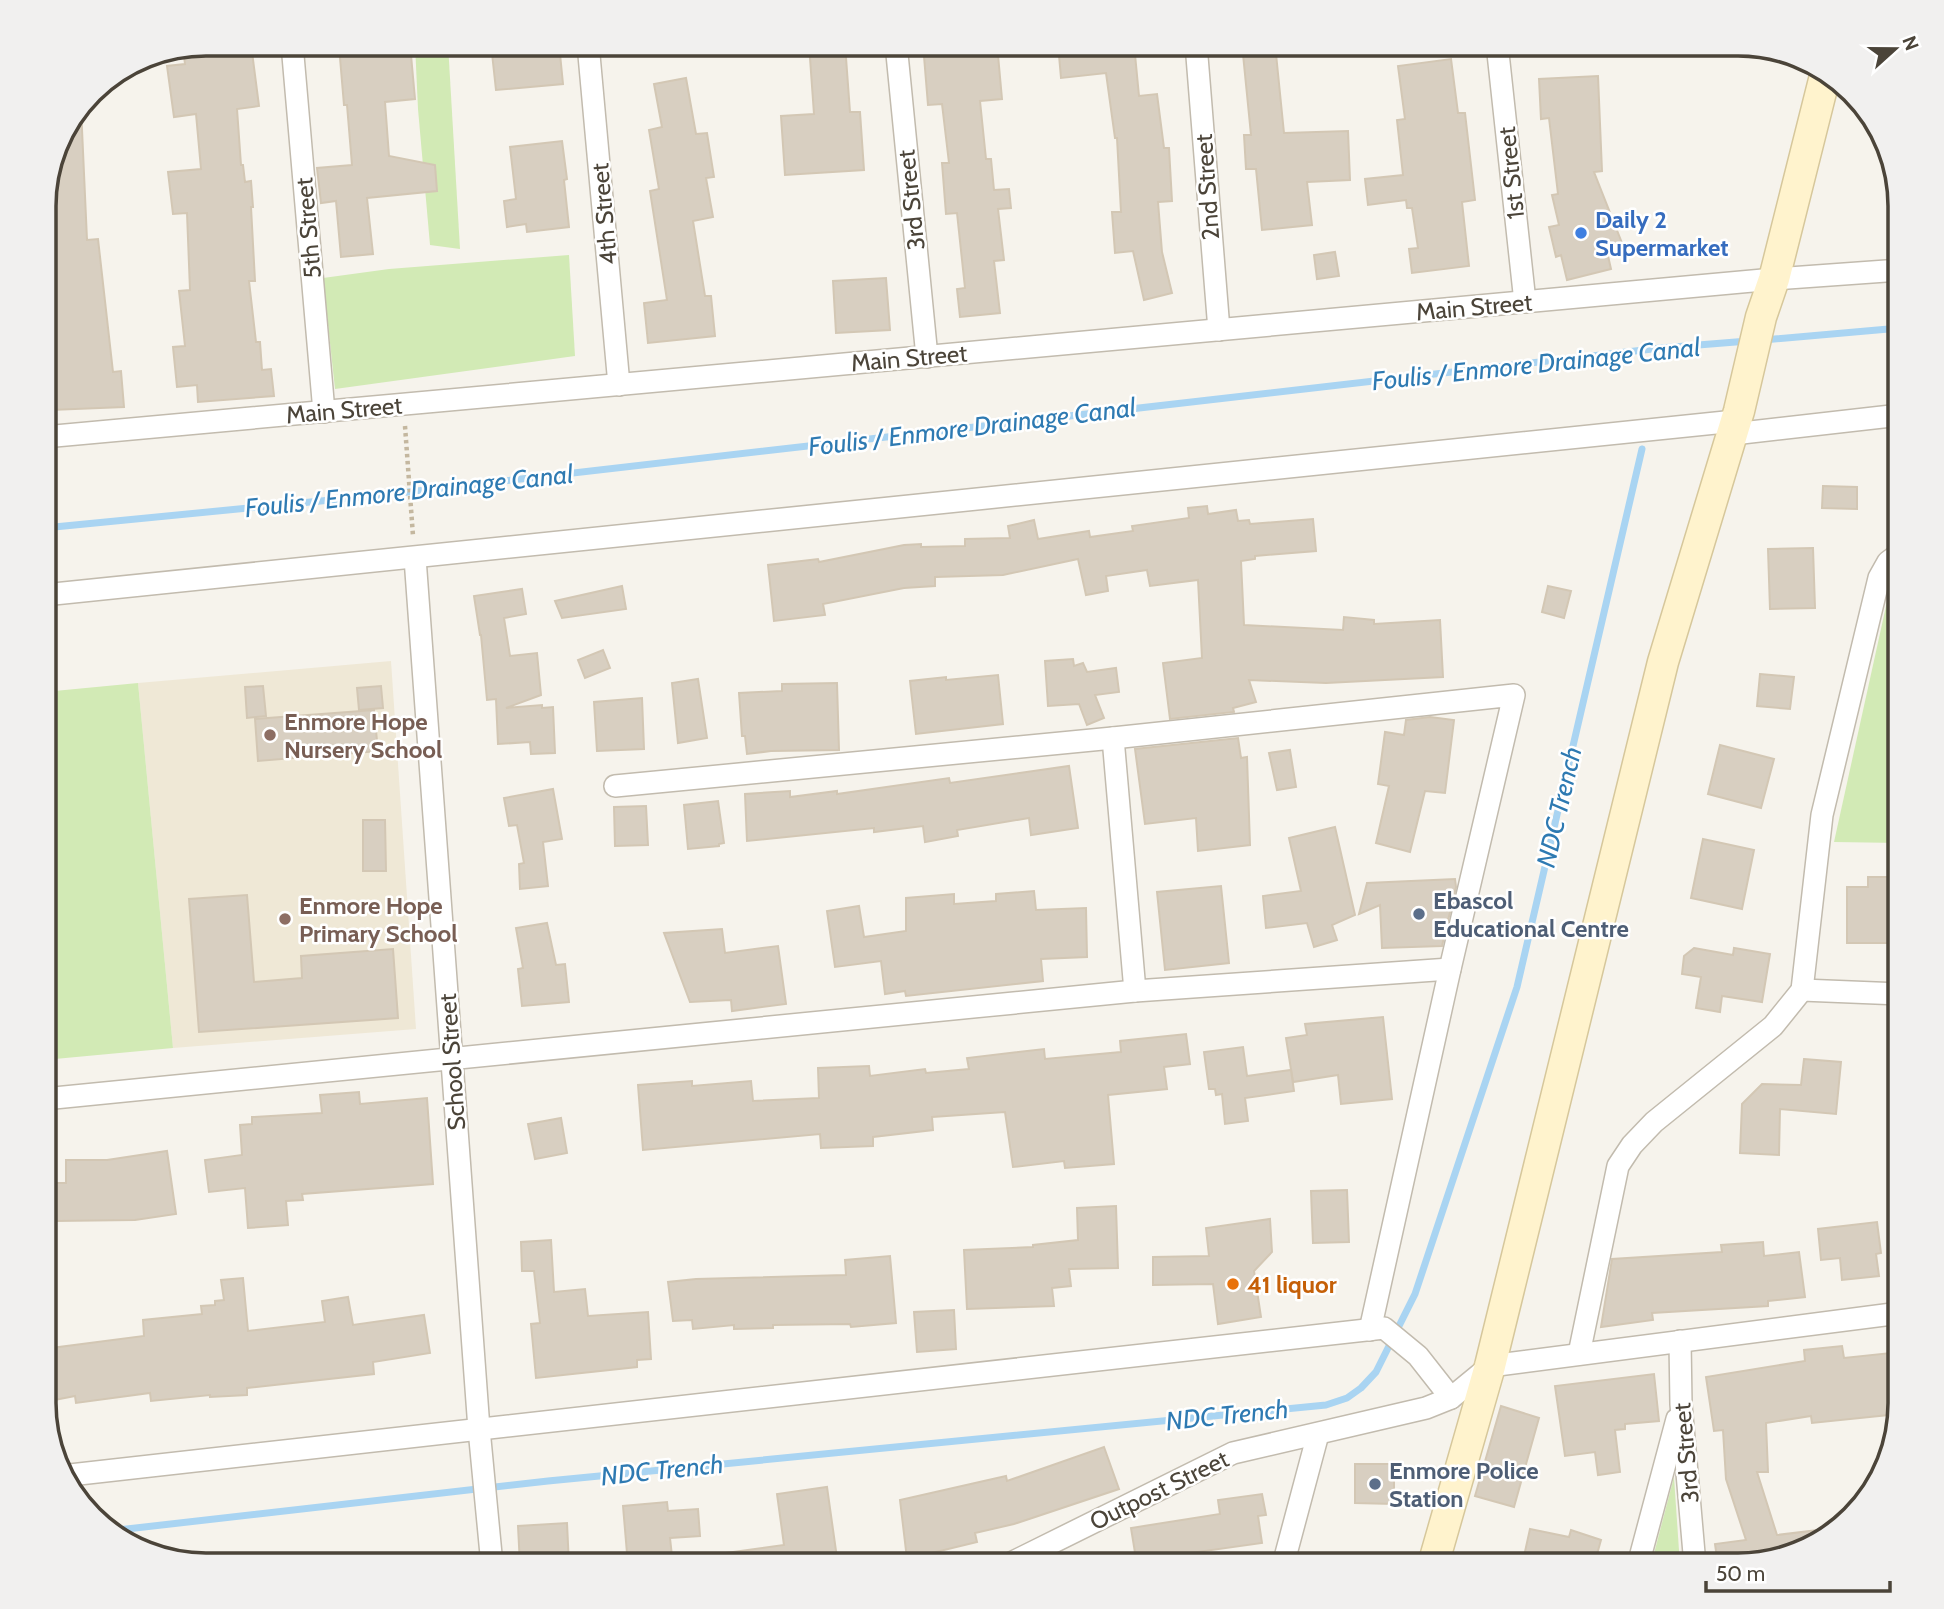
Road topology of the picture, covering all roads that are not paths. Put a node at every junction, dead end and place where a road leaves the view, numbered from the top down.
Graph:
1 (293, 56) edge
2 (589, 56) edge
3 (897, 56) edge
4 (1197, 56) edge
5 (1498, 56) edge
6 (1823, 83) edge
7 (1888, 271) edge
8 (1774, 279) junction
9 (1525, 302) junction
10 (1219, 330) junction
11 (927, 357) junction
12 (619, 385) junction
13 (324, 412) junction
14 (1888, 416) edge
15 (1734, 427) junction
16 (56, 436) edge
17 (415, 558) junction
18 (1888, 562) edge
19 (56, 594) edge
20 (1113, 738) junction
21 (615, 786) dead end
22 (1450, 969) junction
23 (1802, 990) junction
24 (1135, 991) junction
25 (1888, 994) edge
26 (452, 1059) junction
27 (56, 1098) edge
28 (1888, 1315) edge
29 (1377, 1329) junction
30 (1681, 1341) junction
31 (1579, 1354) junction
32 (1490, 1366) junction
33 (1451, 1398) junction
34 (1681, 1404) junction
35 (479, 1429) junction
36 (1318, 1434) junction
37 (74, 1475) edge
38 (491, 1553) edge
39 (1031, 1553) edge
40 (1286, 1553) edge
41 (1436, 1553) edge
42 (1640, 1553) edge
43 (1694, 1553) edge

1 - 13 street, 5th Street
2 - 12 street, 4th Street
3 - 11 street, 3rd Street
4 - 10 street, 2nd Street
5 - 9 street, 1st Street
6 - 8 main road
7 - 8 street, Main Street
8 - 9 street, Main Street
8 - 15 main road
9 - 10 street, Main Street
10 - 11 street, Main Street
11 - 12 street, Main Street
12 - 13 street, Main Street
13 - 16 street, Main Street
14 - 15 street
15 - 17 street
15 - 32 main road
17 - 19 street
17 - 26 street, School Street
18 - 23 street
20 - 21 street
20 - 22 street
20 - 24 street
22 - 24 street
22 - 29 street
23 - 25 street
23 - 31 street
24 - 26 street
26 - 27 street
26 - 35 street, School Street
28 - 30 street
29 - 33 street
29 - 35 street
30 - 31 street
30 - 34 street, 3rd Street
31 - 32 street
32 - 33 street, Outpost Street
32 - 41 main road
33 - 36 street, Outpost Street
34 - 42 street
34 - 43 street, 3rd Street
35 - 37 street
35 - 38 street, School Street
36 - 39 street, Outpost Street
36 - 40 street

